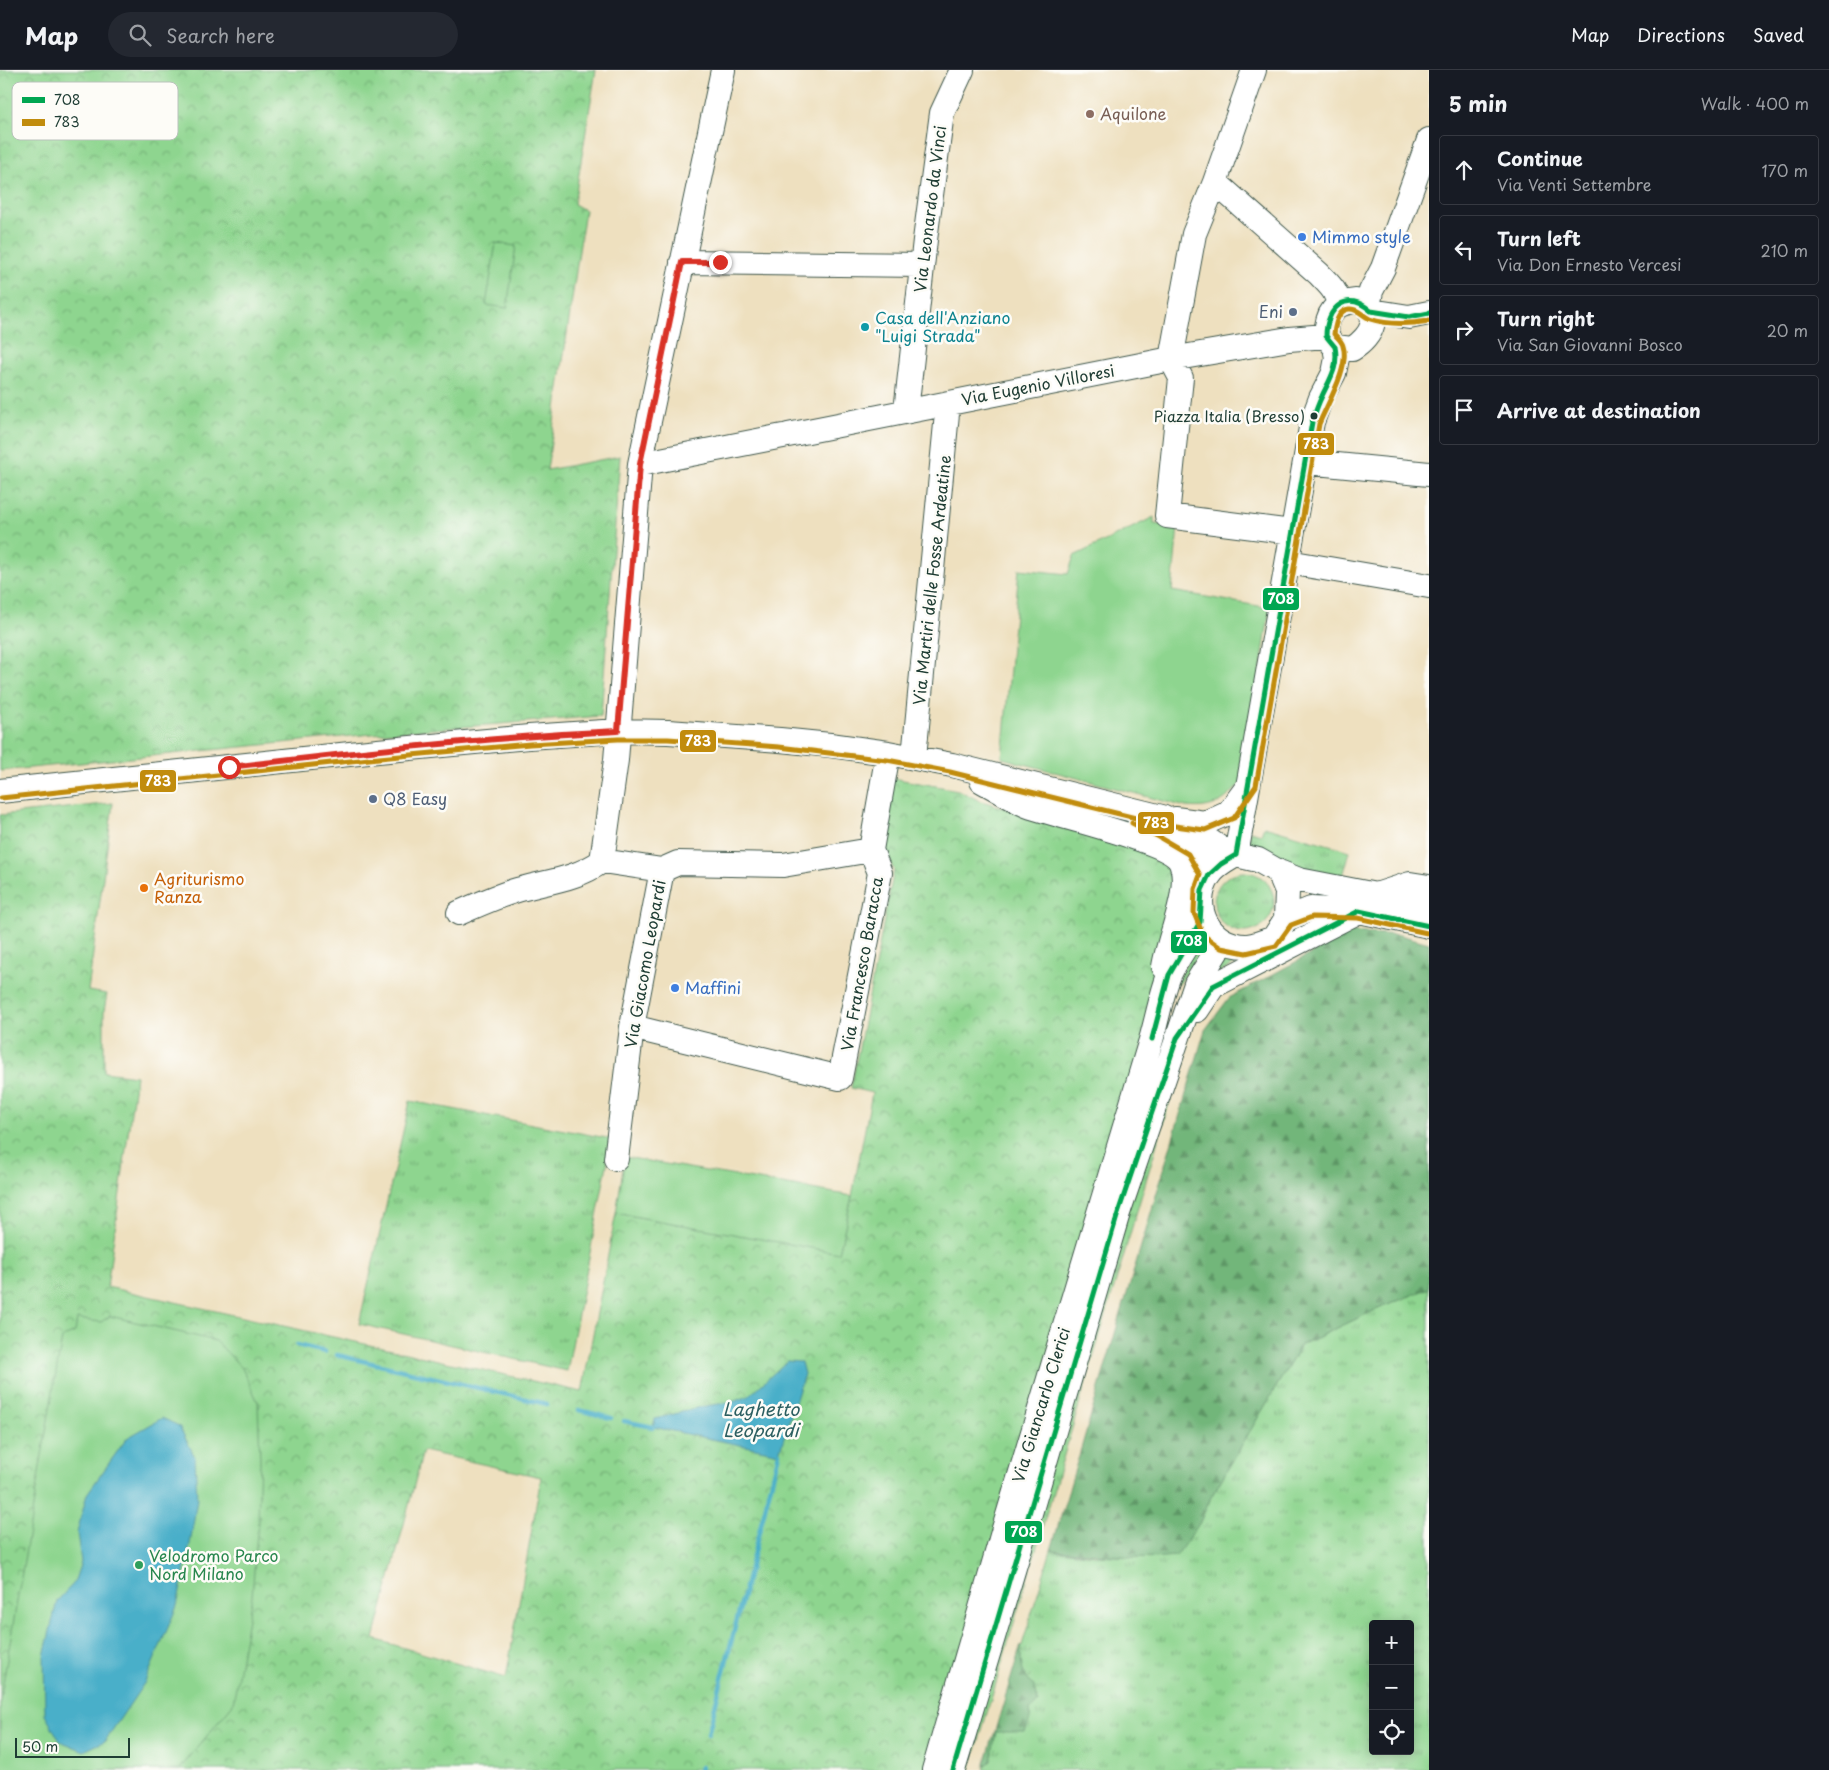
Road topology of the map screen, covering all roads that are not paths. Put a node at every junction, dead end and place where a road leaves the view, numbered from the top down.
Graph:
1 (723, 70) edge
2 (962, 70) edge
3 (1254, 70) edge
4 (1429, 140) edge
5 (1215, 182) junction
6 (682, 262) junction
7 (922, 265) junction
8 (1370, 310) junction
9 (1429, 313) edge
10 (1332, 326) junction
11 (1171, 359) junction
12 (948, 403) junction
13 (906, 411) junction
14 (1306, 462) junction
15 (640, 464) junction
16 (1429, 474) edge
17 (1292, 532) junction
18 (1288, 562) junction
19 (1429, 586) edge
20 (618, 731) junction
21 (888, 753) junction
22 (914, 757) junction
23 (952, 765) junction
24 (1249, 784) junction
25 (0, 791) edge
26 (1111, 804) junction
27 (1162, 818) junction
28 (872, 850) junction
29 (1234, 856) junction
30 (602, 861) junction
31 (662, 870) junction
32 (1278, 872) junction
33 (1209, 875) junction
34 (1429, 887) edge
35 (1376, 895) junction
36 (1429, 910) edge
37 (1201, 911) junction
38 (1359, 911) junction
39 (459, 913) dead end
40 (1286, 919) junction
41 (1429, 926) edge
42 (1223, 941) junction
43 (632, 1027) junction
44 (1177, 1038) junction
45 (1151, 1040) junction
46 (616, 1159) dead end
47 (934, 1770) edge
48 (953, 1770) edge

1 - 6 street
2 - 7 street, Via Leonardo da Vinci
3 - 5 street
4 - 8 street
5 - 10 street
5 - 11 street
6 - 7 street
6 - 15 street
7 - 13 street, Via Leonardo da Vinci
8 - 9 street
8 - 10 street
8 - 10 street
10 - 11 street, Via Eugenio Villoresi
10 - 14 street
11 - 12 street, Via Eugenio Villoresi
11 - 17 street
12 - 13 street, Via Eugenio Villoresi
12 - 22 street, Via Martiri delle Fosse Ardeatine
13 - 15 street, Via Eugenio Villoresi
14 - 16 street
14 - 17 street
15 - 20 street
17 - 18 street
18 - 19 street
18 - 24 street
20 - 21 street
20 - 25 street
20 - 30 street
21 - 22 street
21 - 28 street, Via Francesco Baracca
22 - 23 street
23 - 26 street
23 - 45 street, Via Giancarlo Clerici
24 - 27 street
24 - 29 street
26 - 27 street
26 - 33 street
27 - 29 street
28 - 31 street
28 - 43 street, Via Francesco Baracca
29 - 32 street
29 - 33 street
30 - 31 street, Via Giacomo Leopardi
30 - 39 street
31 - 43 street, Via Giacomo Leopardi
32 - 35 street
32 - 40 street
33 - 37 street
34 - 35 street
35 - 36 street
37 - 42 street
37 - 45 street, Via Giancarlo Clerici
38 - 40 street
38 - 41 street
38 - 44 street, Via Giancarlo Clerici
40 - 42 street
42 - 44 street, Via Giancarlo Clerici
43 - 46 street, Via Giacomo Leopardi
44 - 48 street, Via Giancarlo Clerici
45 - 47 street, Via Giancarlo Clerici

